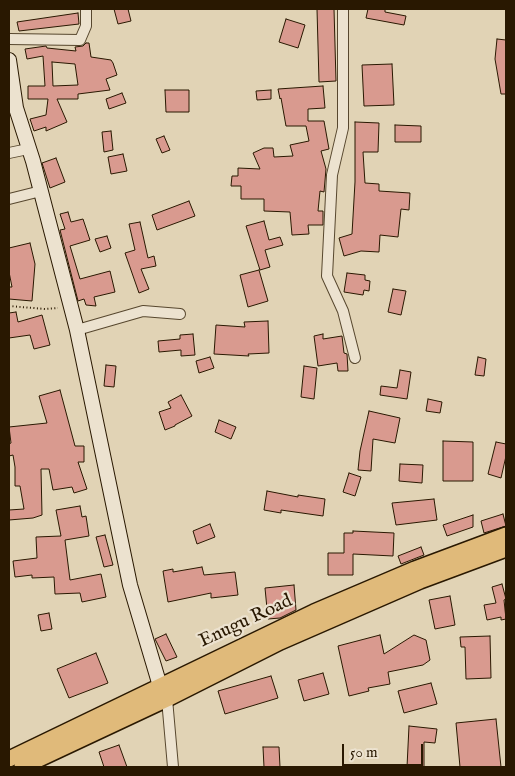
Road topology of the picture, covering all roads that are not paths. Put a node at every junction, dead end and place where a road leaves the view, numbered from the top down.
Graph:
1 (86, 9) edge
2 (343, 9) edge
3 (9, 38) edge
4 (9, 66) edge
5 (12, 109) edge
6 (28, 148) junction
7 (9, 153) edge
8 (41, 191) junction
9 (9, 198) edge
10 (180, 314) dead end
11 (77, 330) junction
12 (355, 358) dead end
13 (506, 535) edge
14 (506, 550) edge
15 (160, 686) junction
16 (167, 699) junction
17 (9, 759) edge
18 (22, 767) edge
19 (174, 767) edge

1 - 3 street
2 - 12 street
4 - 5 street
5 - 6 street
6 - 7 street
6 - 8 street
8 - 9 street
8 - 11 street
10 - 11 street
11 - 15 street
13 - 15 main road, Enugu Road
14 - 16 main road
15 - 16 street
15 - 17 main road, Enugu Road
16 - 18 main road
16 - 19 street

